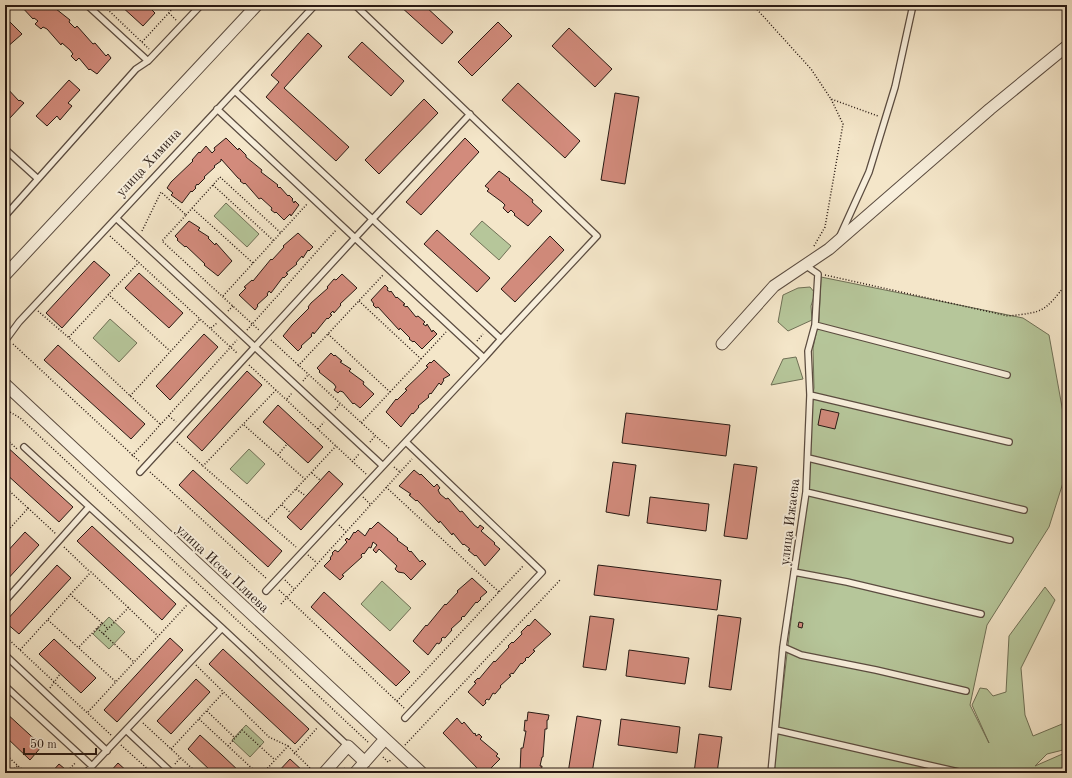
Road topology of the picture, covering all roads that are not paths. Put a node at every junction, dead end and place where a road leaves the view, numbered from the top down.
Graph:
1 (87, 5) edge
2 (201, 5) edge
3 (257, 5) edge
4 (315, 5) edge
5 (355, 5) edge
6 (913, 5) edge
7 (1067, 46) edge
8 (148, 61) junction
9 (235, 91) junction
10 (217, 109) junction
11 (470, 114) junction
12 (5, 149) edge
13 (38, 179) junction
14 (5, 216) edge
15 (116, 218) junction
16 (372, 219) junction
17 (355, 238) junction
18 (838, 240) junction
19 (804, 265) junction
20 (5, 275) edge
21 (815, 325) junction
22 (501, 339) junction
23 (6, 340) edge
24 (722, 344) dead end
25 (254, 347) junction
26 (484, 358) junction
27 (1007, 375) dead end
28 (5, 384) edge
29 (810, 395) junction
30 (406, 442) junction
31 (1009, 442) dead end
32 (24, 447) dead end
33 (808, 458) junction
34 (383, 466) junction
35 (140, 472) dead end
36 (806, 492) junction
37 (89, 507) junction
38 (1024, 510) dead end
39 (1010, 540) dead end
40 (794, 572) junction
41 (266, 591) dead end
42 (5, 600) edge
43 (981, 614) dead end
44 (222, 628) junction
45 (783, 647) junction
46 (5, 655) edge
47 (5, 686) edge
48 (966, 691) dead end
49 (405, 718) dead end
50 (126, 730) junction
51 (776, 730) junction
52 (385, 739) junction
53 (348, 746) junction
54 (107, 751) junction
55 (365, 762) junction
56 (92, 766) junction
57 (172, 770) edge
58 (86, 773) edge
59 (324, 773) edge
60 (355, 773) edge
61 (422, 773) edge
62 (771, 773) edge
63 (963, 773) edge

1 - 8 lane
2 - 8 lane
3 - 20 street, улица Химина
4 - 9 lane, улица Химина
5 - 11 lane
6 - 18 lane
7 - 18 street
8 - 13 lane
9 - 10 lane, улица Химина
9 - 16 lane
10 - 15 lane, улица Химина
10 - 17 lane
11 - 16 lane
11 - 22 lane
12 - 13 lane
13 - 14 lane
15 - 23 lane, улица Химина
15 - 25 lane
16 - 17 lane
16 - 22 lane
17 - 25 lane
17 - 26 lane
18 - 19 street
19 - 21 lane, улица Ижаева
19 - 24 street
21 - 27 lane
21 - 29 lane, улица Ижаева
22 - 26 lane
25 - 34 lane
25 - 35 lane
26 - 30 lane
28 - 52 street, улица Иссы Плиева
29 - 31 lane
29 - 33 lane, улица Ижаева
30 - 34 lane
30 - 49 lane
32 - 37 lane
33 - 36 lane, улица Ижаева
33 - 38 lane
34 - 41 lane
36 - 39 lane
36 - 40 lane, улица Ижаева
37 - 42 lane
37 - 44 lane
40 - 43 lane
40 - 45 lane, улица Ижаева
44 - 50 lane
44 - 53 lane
45 - 48 lane
45 - 51 lane, улица Ижаева
46 - 54 lane
47 - 56 lane
50 - 54 lane
50 - 57 lane
51 - 62 lane, улица Ижаева
51 - 63 lane
52 - 55 street
52 - 61 street, улица Иссы Плиева
53 - 55 street
53 - 59 street
54 - 56 lane
55 - 60 street
56 - 58 lane

